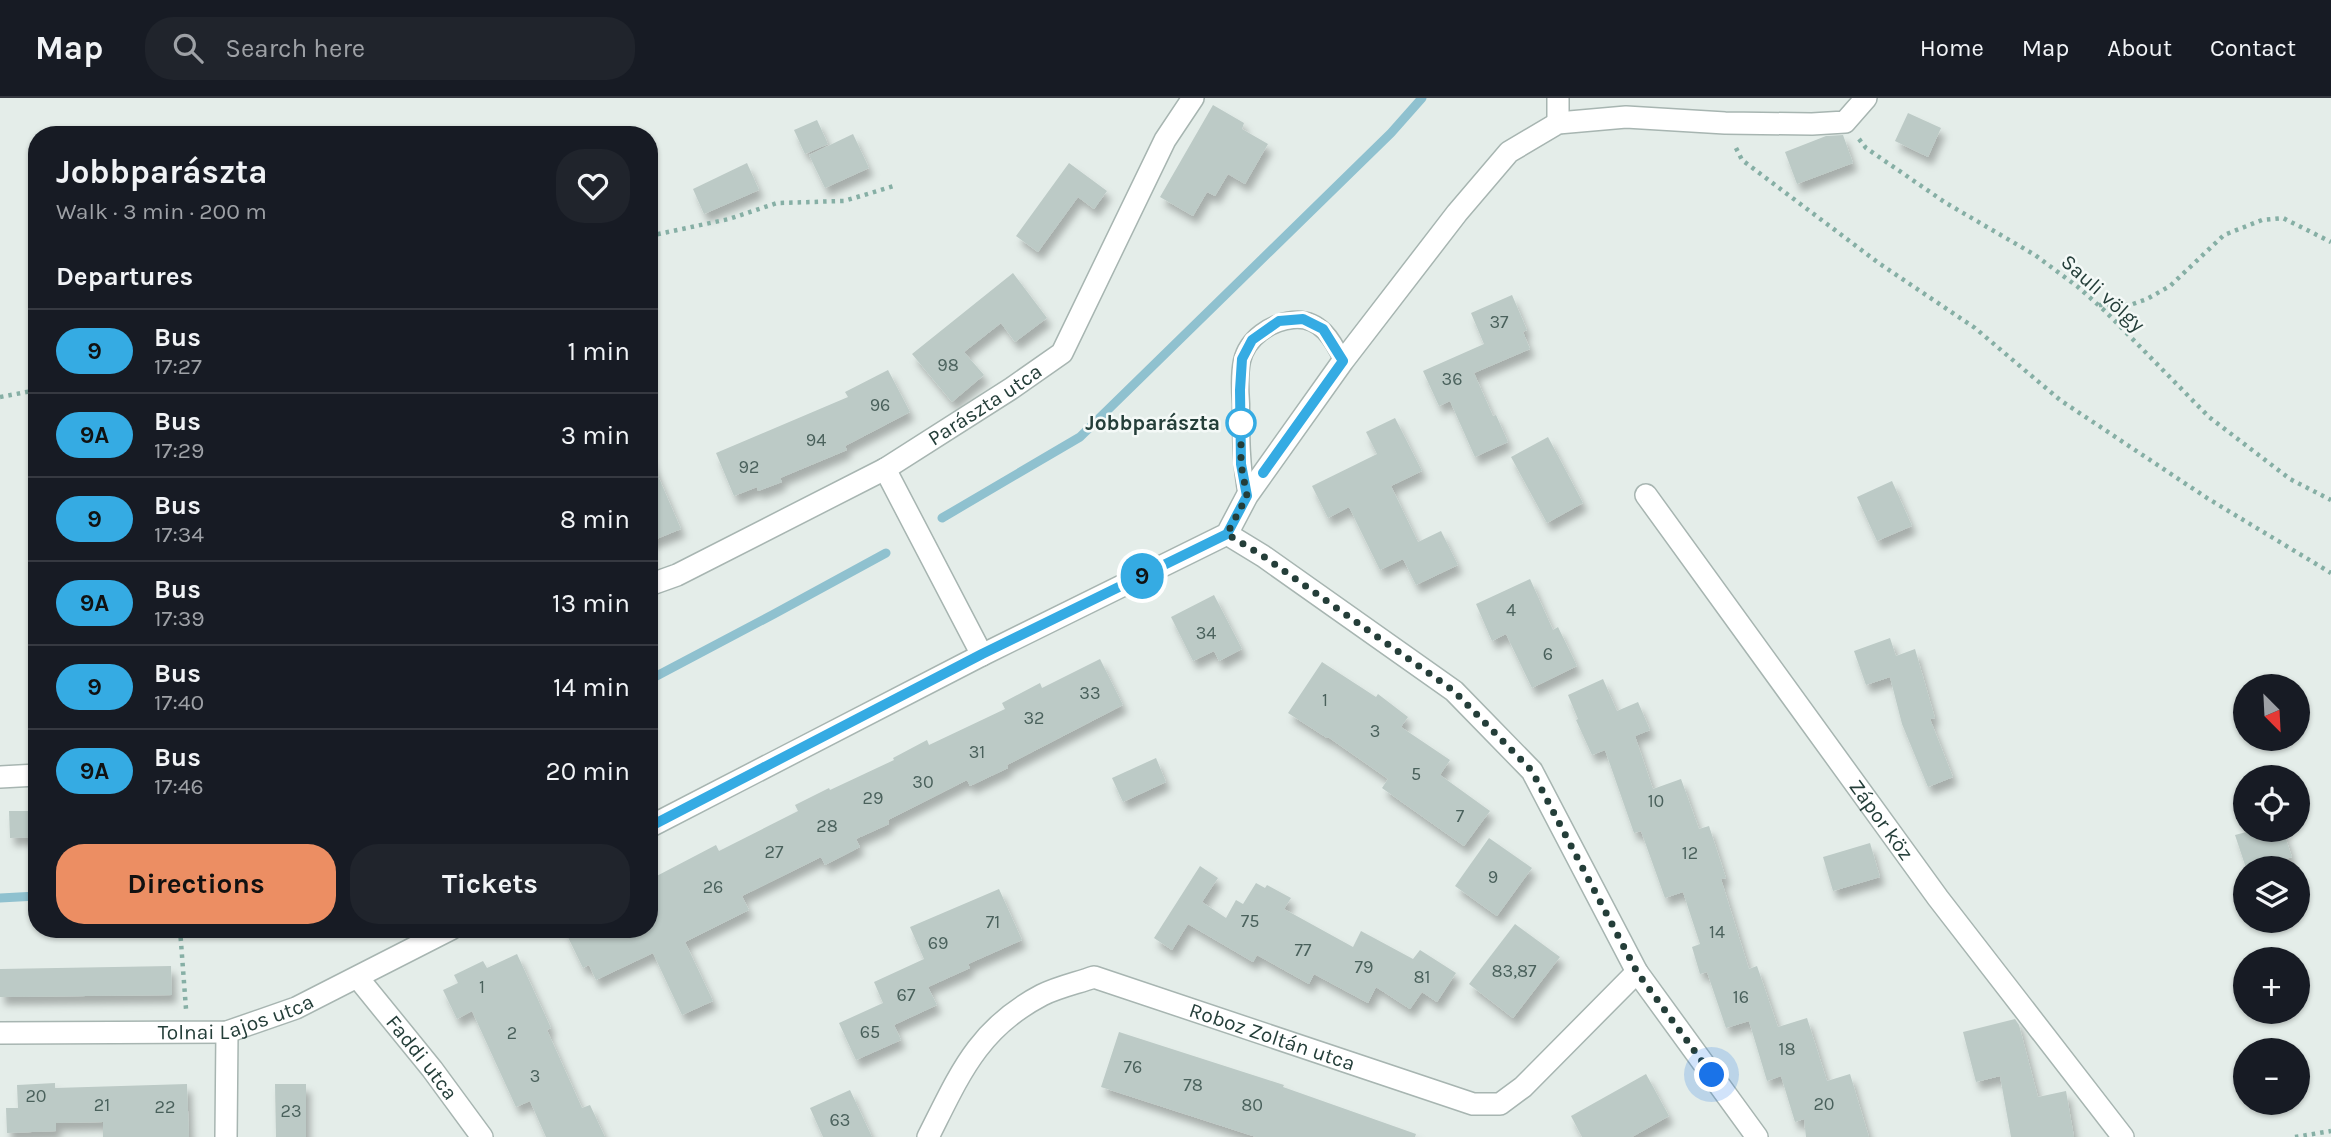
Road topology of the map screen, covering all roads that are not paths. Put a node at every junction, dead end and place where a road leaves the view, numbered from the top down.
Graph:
1 (1193, 98) edge
2 (1558, 98) edge
3 (1866, 98) edge
4 (1558, 123) junction
5 (1343, 361) junction
6 (885, 470) junction
7 (1646, 495) dead end
8 (1247, 496) junction
9 (1227, 534) junction
10 (658, 581) edge
11 (982, 654) junction
12 (28, 775) edge
13 (0, 777) edge
14 (658, 822) edge
15 (435, 938) edge
16 (1637, 972) junction
17 (358, 978) junction
18 (228, 1032) junction
19 (0, 1034) edge
20 (226, 1137) edge
21 (482, 1137) edge
22 (928, 1137) edge
23 (1757, 1137) edge
24 (2123, 1137) edge

1 - 6 street, Parászta utca
2 - 4 street
3 - 4 street
4 - 5 street
5 - 8 street
5 - 8 lane
6 - 10 street, Parászta utca
6 - 11 street
7 - 24 street, Zápor köz
8 - 9 street
9 - 11 street
9 - 16 street
11 - 14 street
12 - 13 street
15 - 17 street, Tolnai Lajos utca
16 - 22 street, Roboz Zoltán utca
16 - 23 street
17 - 18 street, Tolnai Lajos utca
17 - 21 street, Faddi utca
18 - 19 street, Tolnai Lajos utca
18 - 20 street

